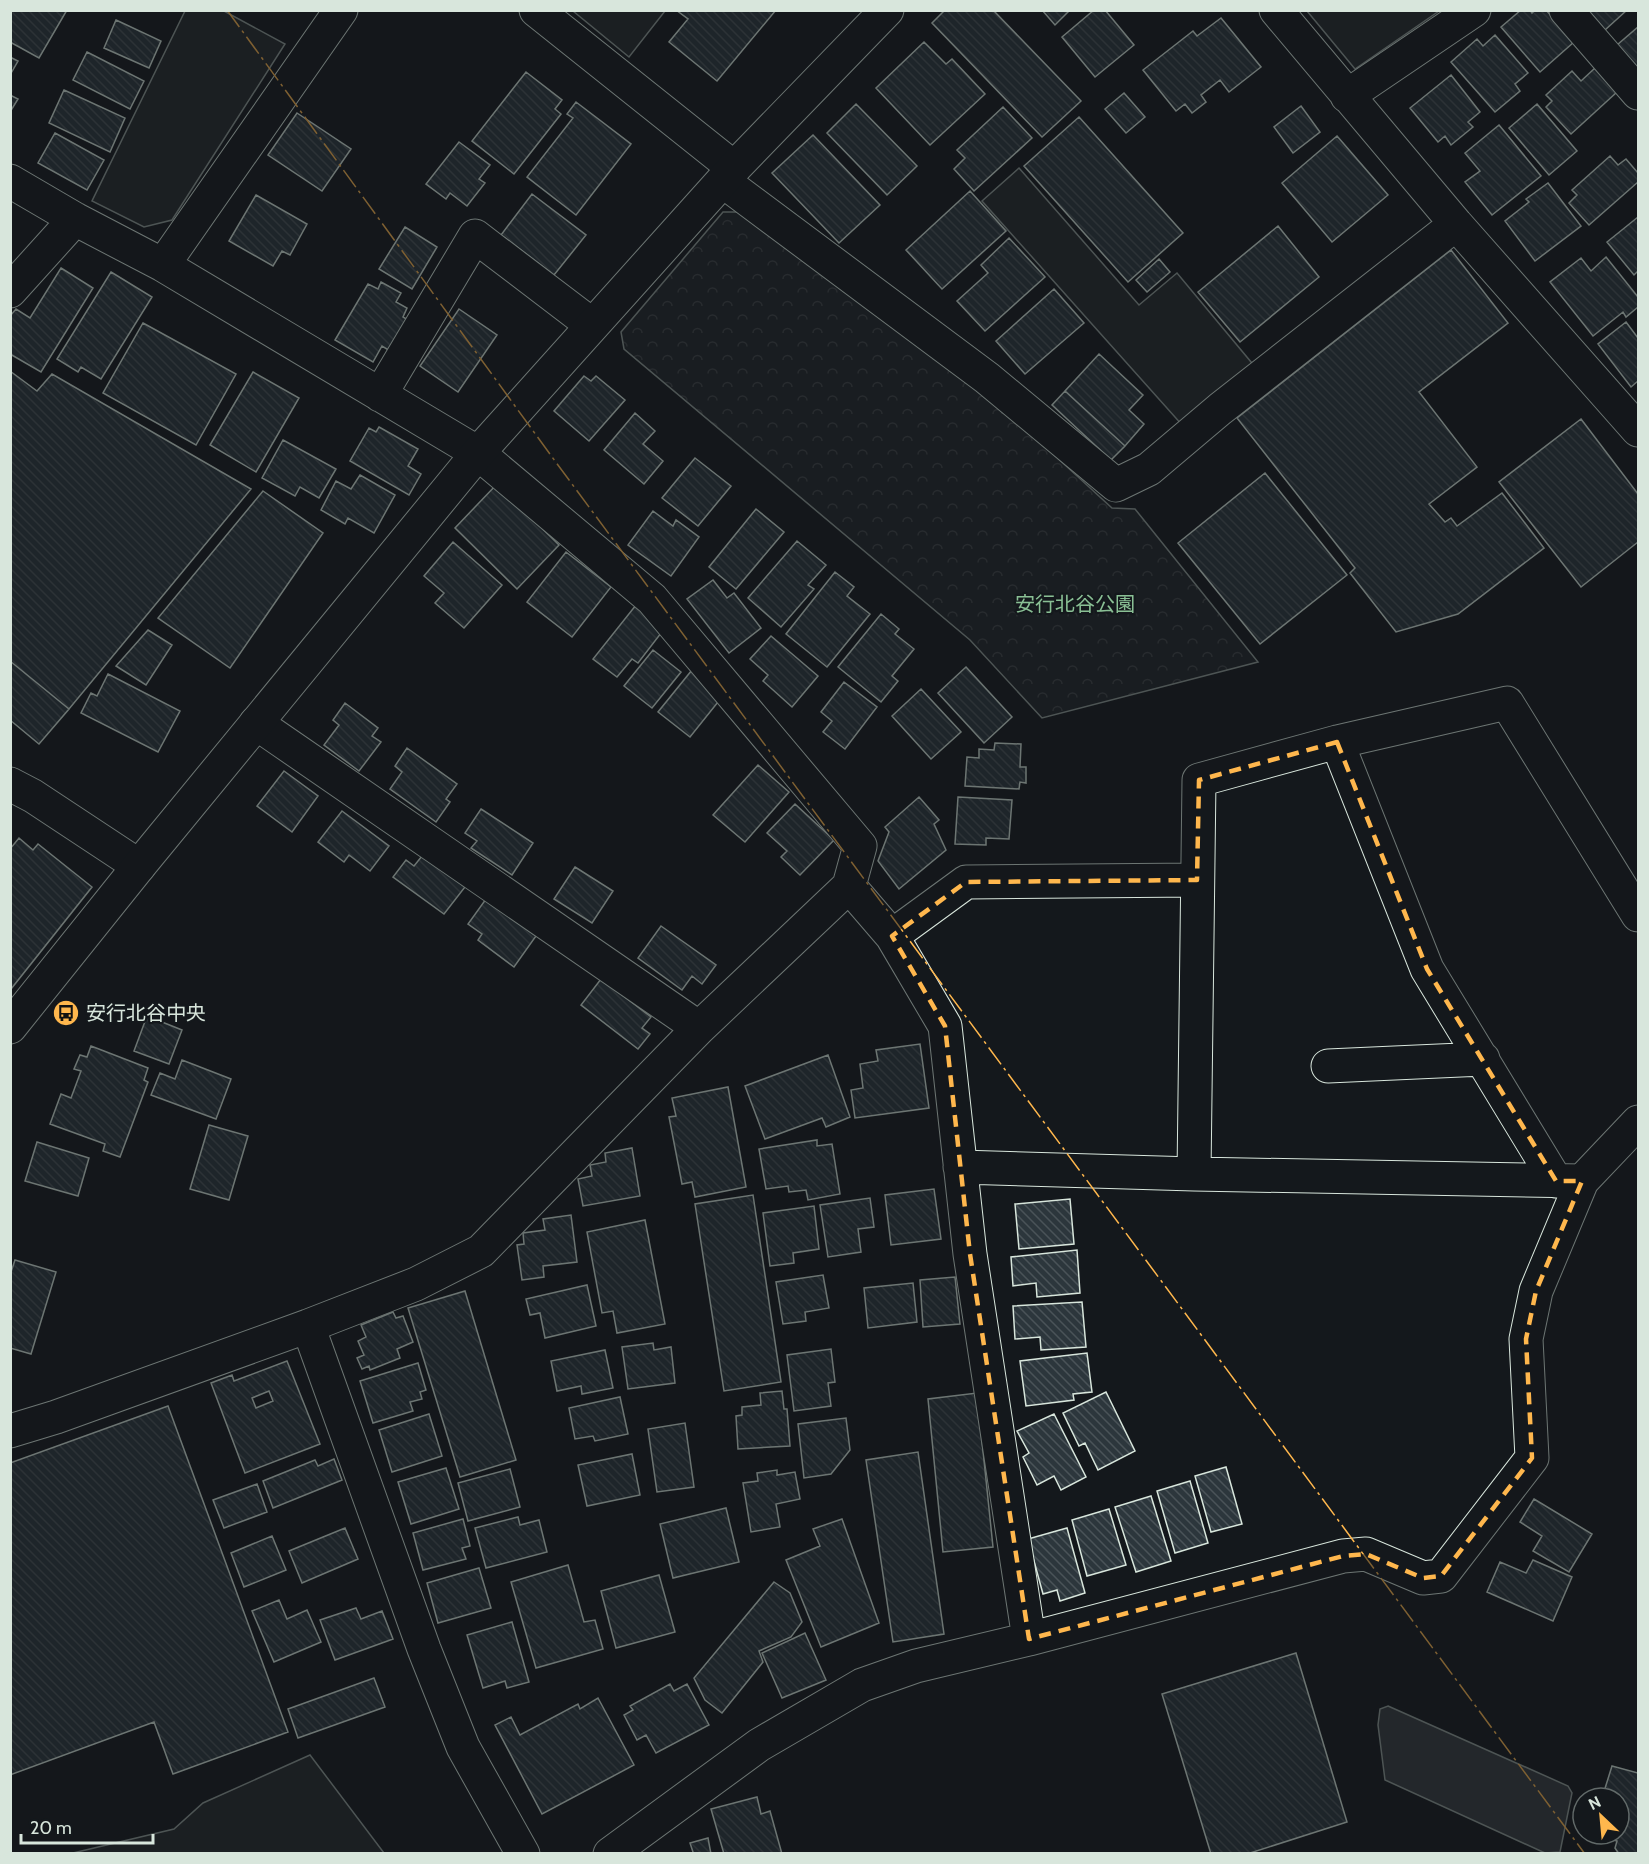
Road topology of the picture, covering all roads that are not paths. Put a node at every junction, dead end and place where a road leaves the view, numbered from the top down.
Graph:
1 (341, 10) edge
2 (536, 10) edge
3 (887, 10) edge
4 (1276, 10) edge
5 (1473, 10) edge
6 (1566, 10) edge
7 (1638, 93) edge
8 (1347, 96) junction
9 (729, 174) junction
10 (10, 182) edge
11 (75, 219) junction
12 (1456, 224) junction
13 (163, 265) junction
14 (10, 291) edge
15 (592, 325) junction
16 (380, 395) junction
17 (1638, 430) edge
18 (478, 453) junction
19 (256, 723) junction
20 (1337, 742) junction
21 (10, 784) edge
22 (139, 866) junction
23 (1197, 880) junction
24 (849, 886) junction
25 (1638, 915) edge
26 (892, 936) junction
27 (10, 1027) edge
28 (699, 1028) junction
29 (1483, 1059) junction
30 (1328, 1066) dead end
31 (1638, 1122) edge
32 (960, 1167) junction
33 (1194, 1174) junction
34 (1569, 1181) junction
35 (308, 1326) junction
36 (10, 1431) edge
37 (1029, 1639) junction
38 (523, 1854) edge
39 (610, 1854) edge

1 - 13 street
2 - 9 street
3 - 9 street
4 - 8 street
5 - 8 street
6 - 7 street
8 - 12 street
9 - 12 street
9 - 15 street
10 - 11 street
11 - 13 street
11 - 14 street
12 - 17 street
13 - 16 street
15 - 16 street
15 - 18 street
16 - 18 street
18 - 19 street
18 - 24 street
19 - 22 street
19 - 28 street
20 - 23 street
20 - 25 street
20 - 29 street
21 - 22 street
22 - 27 street
23 - 26 street
23 - 33 street
24 - 26 street
24 - 28 street
26 - 32 street
28 - 35 street
29 - 30 street
29 - 34 street
31 - 34 street
32 - 33 street
32 - 37 street
33 - 34 street
34 - 37 street
35 - 36 street
35 - 38 street
37 - 39 street

